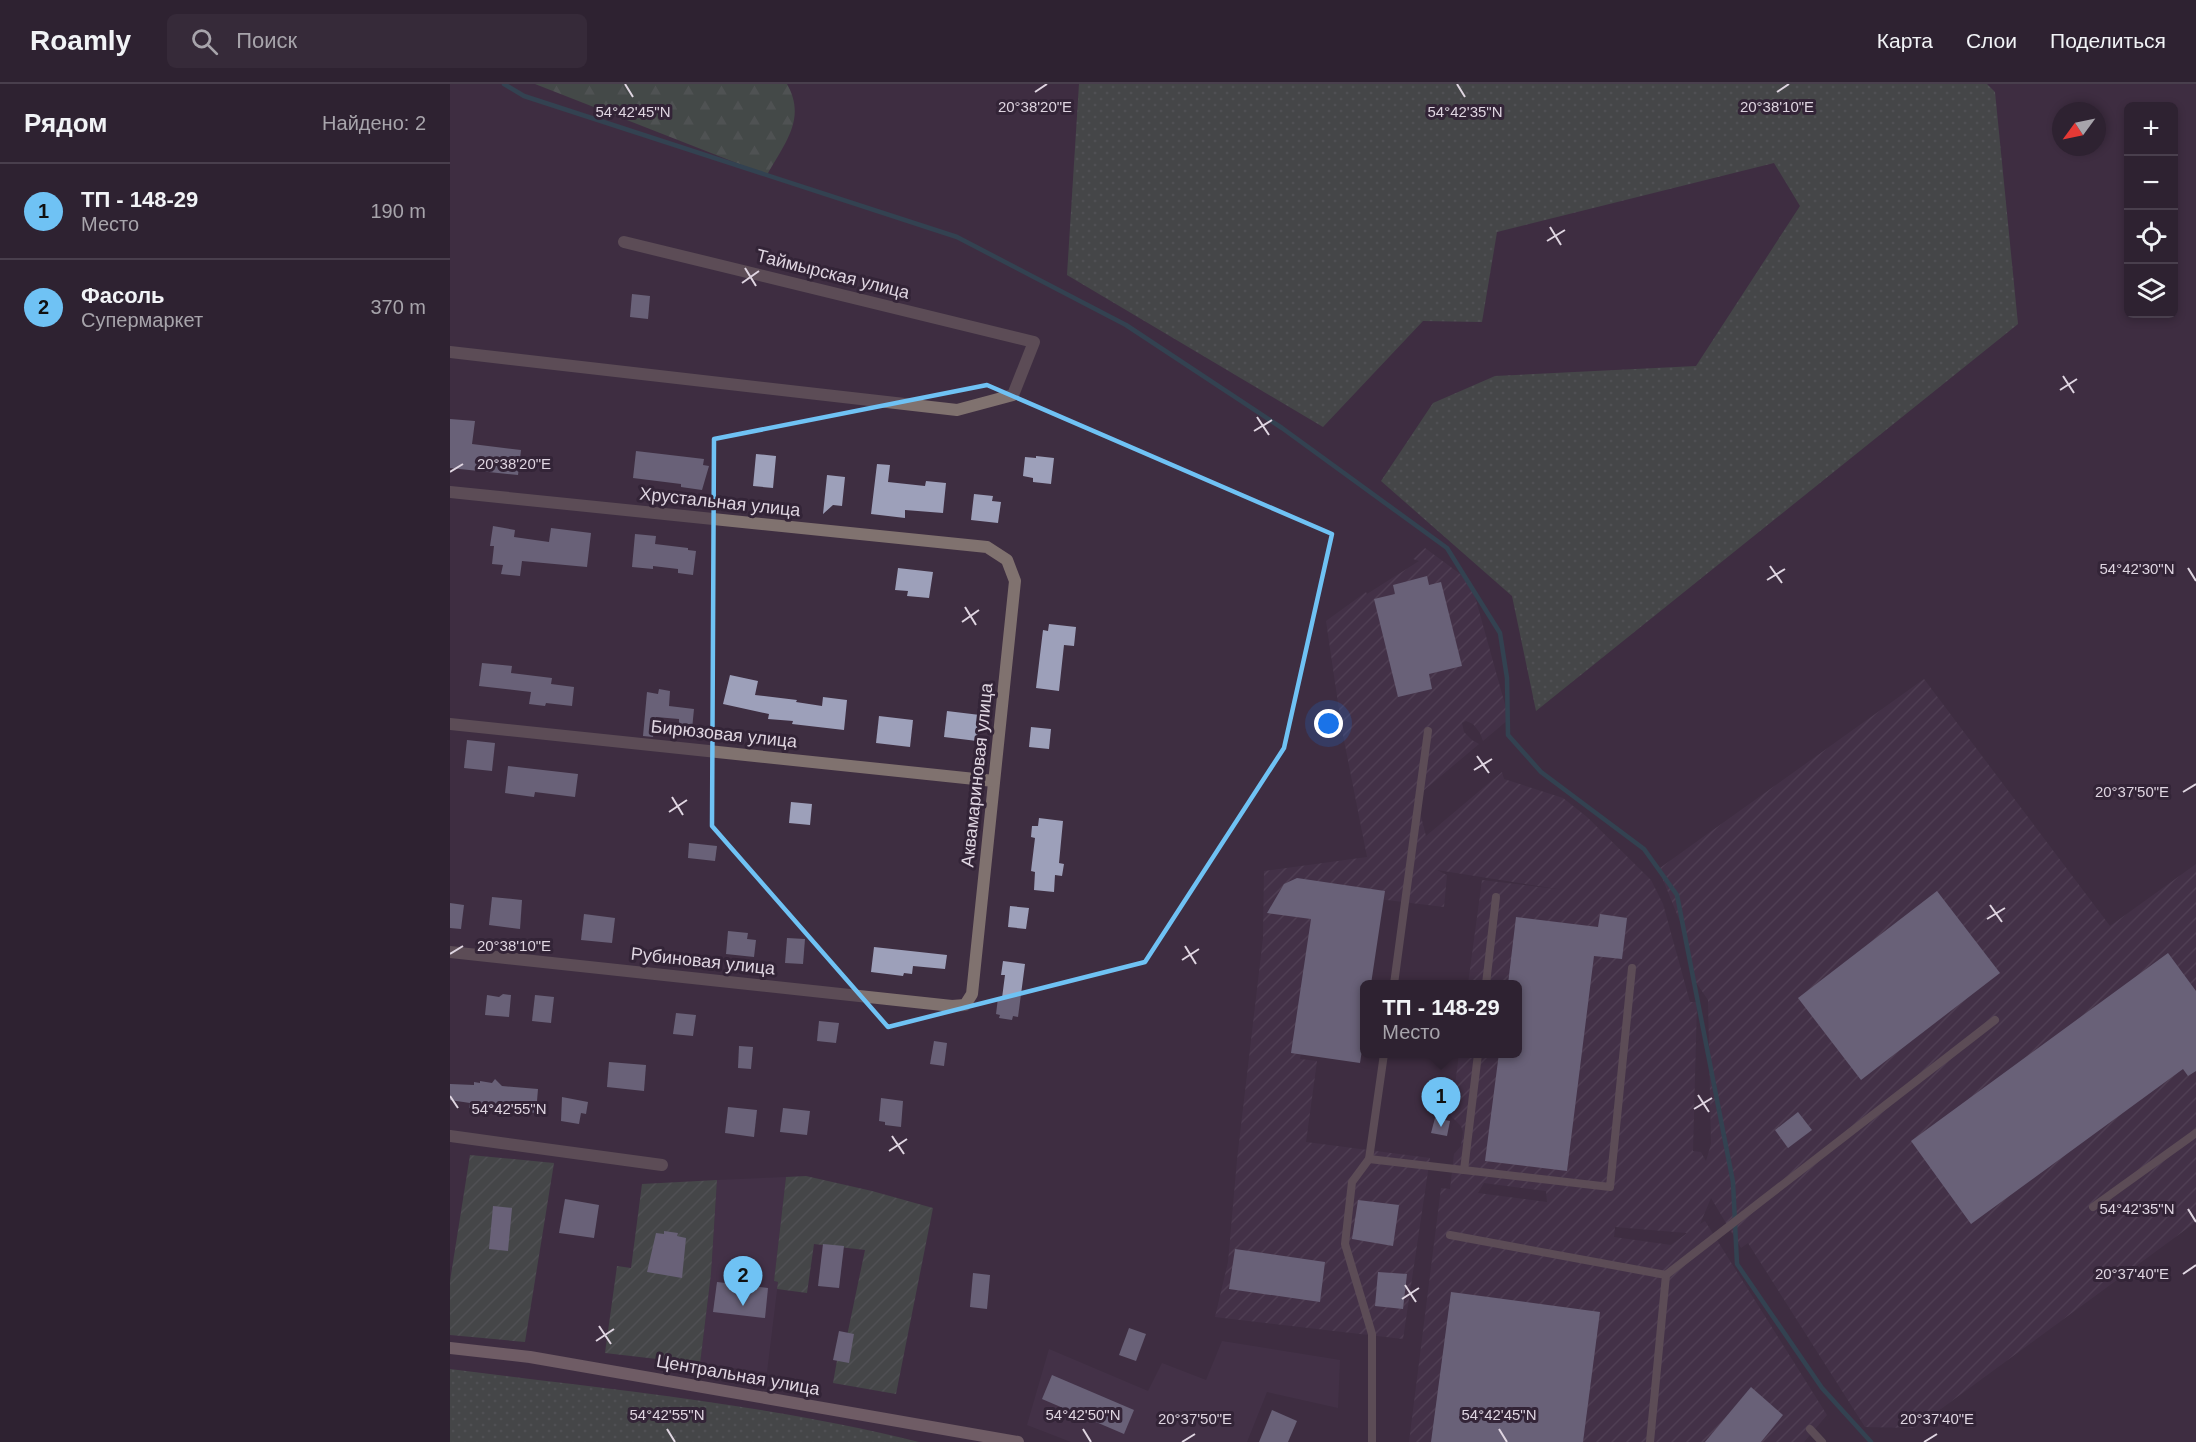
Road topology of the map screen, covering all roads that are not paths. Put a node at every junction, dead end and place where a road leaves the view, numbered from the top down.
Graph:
1 (624, 242) dead end
2 (450, 352) edge
3 (450, 492) edge
4 (987, 547) joint
5 (450, 724) edge
6 (1428, 731) dead end
7 (994, 781) junction
8 (1496, 897) dead end
9 (450, 952) edge
10 (1632, 968) dead end
11 (1395, 980) edge
12 (1486, 980) edge
13 (952, 1006) joint
14 (1995, 1020) dead end
15 (1383, 1058) edge
16 (1477, 1058) edge
17 (2196, 1133) edge
18 (450, 1136) edge
19 (1369, 1159) junction
20 (662, 1165) dead end
21 (1464, 1170) junction
22 (2093, 1207) dead end
23 (1450, 1235) dead end
24 (1666, 1275) junction
25 (450, 1348) edge
26 (1810, 1429) dead end
27 (1018, 1442) edge
28 (1372, 1442) edge
29 (1650, 1442) edge
30 (1822, 1442) edge

1 - 2 street, Таймырская улица
3 - 4 street, Хрустальная улица
4 - 7 street, Аквамариновая улица
5 - 7 street, Бирюзовая улица
6 - 11 lane
7 - 13 street, Аквамариновая улица
8 - 12 lane
9 - 13 street, Рубиновая улица
10 - 21 lane
14 - 24 lane
15 - 19 lane
16 - 21 lane
17 - 22 lane
18 - 20 street
19 - 21 lane
19 - 28 lane
23 - 24 lane
24 - 29 lane
25 - 27 main road, Центральная улица
26 - 30 lane

